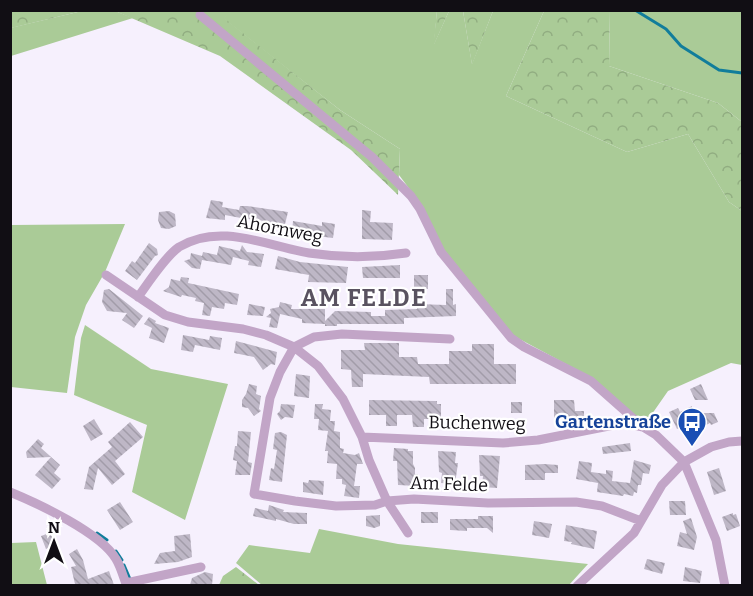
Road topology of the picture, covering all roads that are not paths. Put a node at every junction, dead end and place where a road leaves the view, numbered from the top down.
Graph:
1 (200, 15) dead end
2 (406, 253) dead end
3 (106, 275) dead end
4 (138, 297) junction
5 (450, 339) dead end
6 (294, 347) junction
7 (643, 428) junction
8 (362, 437) junction
9 (742, 441) edge
10 (684, 462) junction
11 (10, 492) edge
12 (387, 501) junction
13 (641, 521) junction
14 (408, 532) dead end
15 (201, 567) dead end
16 (126, 584) edge
17 (577, 585) edge
18 (725, 585) edge

1 - 7 street
2 - 4 street, Ahornweg
3 - 4 street
4 - 6 street
5 - 6 street
6 - 8 street
6 - 12 street, Am Felde
7 - 8 street, Buchenweg
7 - 10 street
8 - 12 street
9 - 10 street
10 - 13 street
10 - 18 street
11 - 16 street
12 - 13 street, Am Felde
12 - 14 street
13 - 17 street
15 - 16 street

